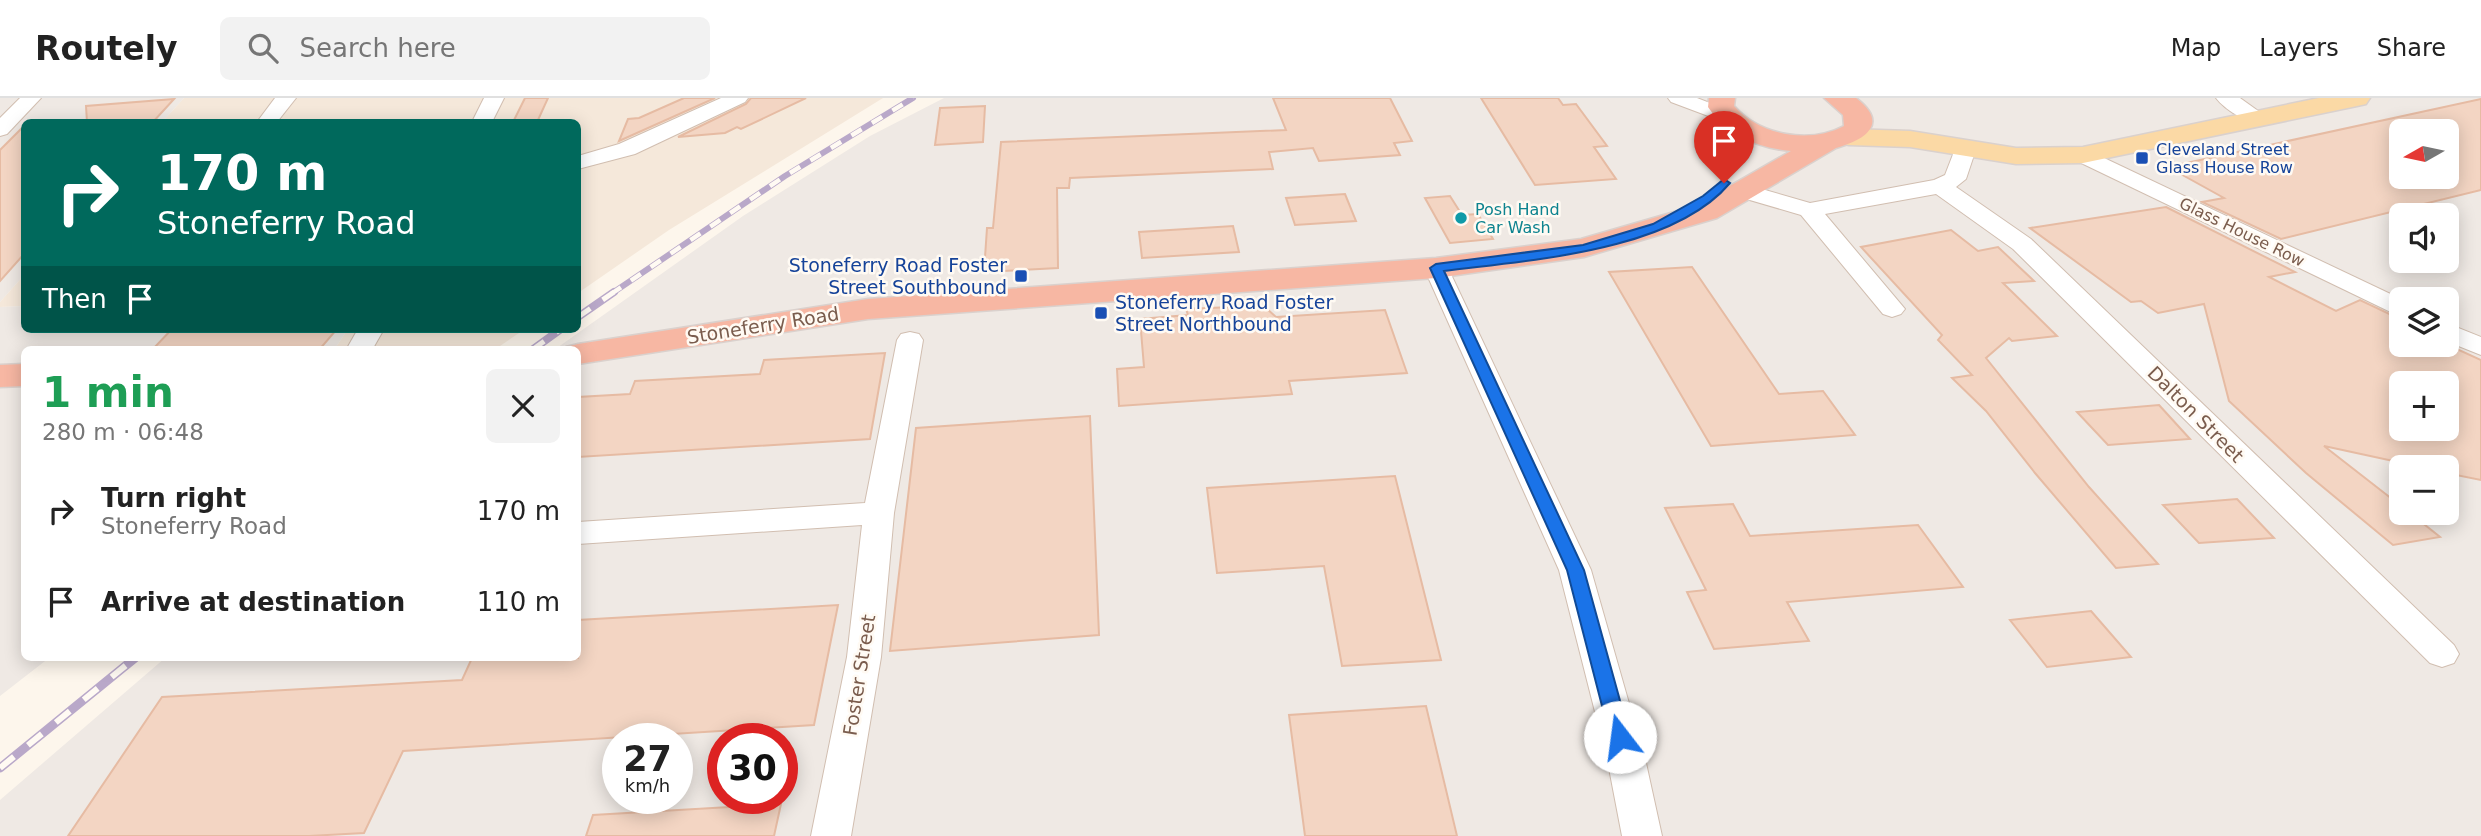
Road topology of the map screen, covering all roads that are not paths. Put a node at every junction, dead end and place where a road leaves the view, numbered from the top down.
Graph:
1 (31, 98) edge
2 (286, 98) edge
3 (494, 98) edge
4 (738, 98) edge
5 (1678, 98) edge
6 (2227, 98) edge
7 (2357, 98) edge
8 (1843, 102) edge
9 (1729, 114) edge
10 (2258, 118) junction
11 (269, 119) edge
12 (484, 119) edge
13 (3, 125) edge
14 (1837, 140) junction
15 (1952, 146) junction
16 (2083, 155) junction
17 (581, 162) edge
18 (1940, 186) junction
19 (1744, 191) junction
20 (1810, 210) junction
21 (1658, 227) junction
22 (1436, 268) junction
23 (2389, 303) edge
24 (1892, 309) dead end
25 (2459, 337) edge
26 (910, 340) dead end
27 (2481, 347) edge
28 (581, 354) edge
29 (21, 375) edge
30 (0, 376) edge
31 (879, 513) junction
32 (581, 533) edge
33 (2442, 654) dead end
34 (831, 836) edge
35 (1642, 836) edge

1 - 13 street
2 - 11 street
3 - 12 street
4 - 17 street
5 - 9 street
6 - 10 street
7 - 10 main road
8 - 14 highway
8 - 15 main road
9 - 14 highway
9 - 21 highway, Stoneferry Road
10 - 16 main road
14 - 15 main road
14 - 19 highway, Stoneferry Road
15 - 16 main road
15 - 18 street
16 - 23 street, Glass House Row
18 - 20 street
18 - 33 street, Dalton Street
19 - 20 street
19 - 21 highway, Stoneferry Road
20 - 24 street
21 - 22 highway, Stoneferry Road
22 - 28 highway, Stoneferry Road
22 - 35 street
25 - 27 street
26 - 31 street, Foster Street
29 - 30 highway
31 - 32 street
31 - 34 street, Foster Street

